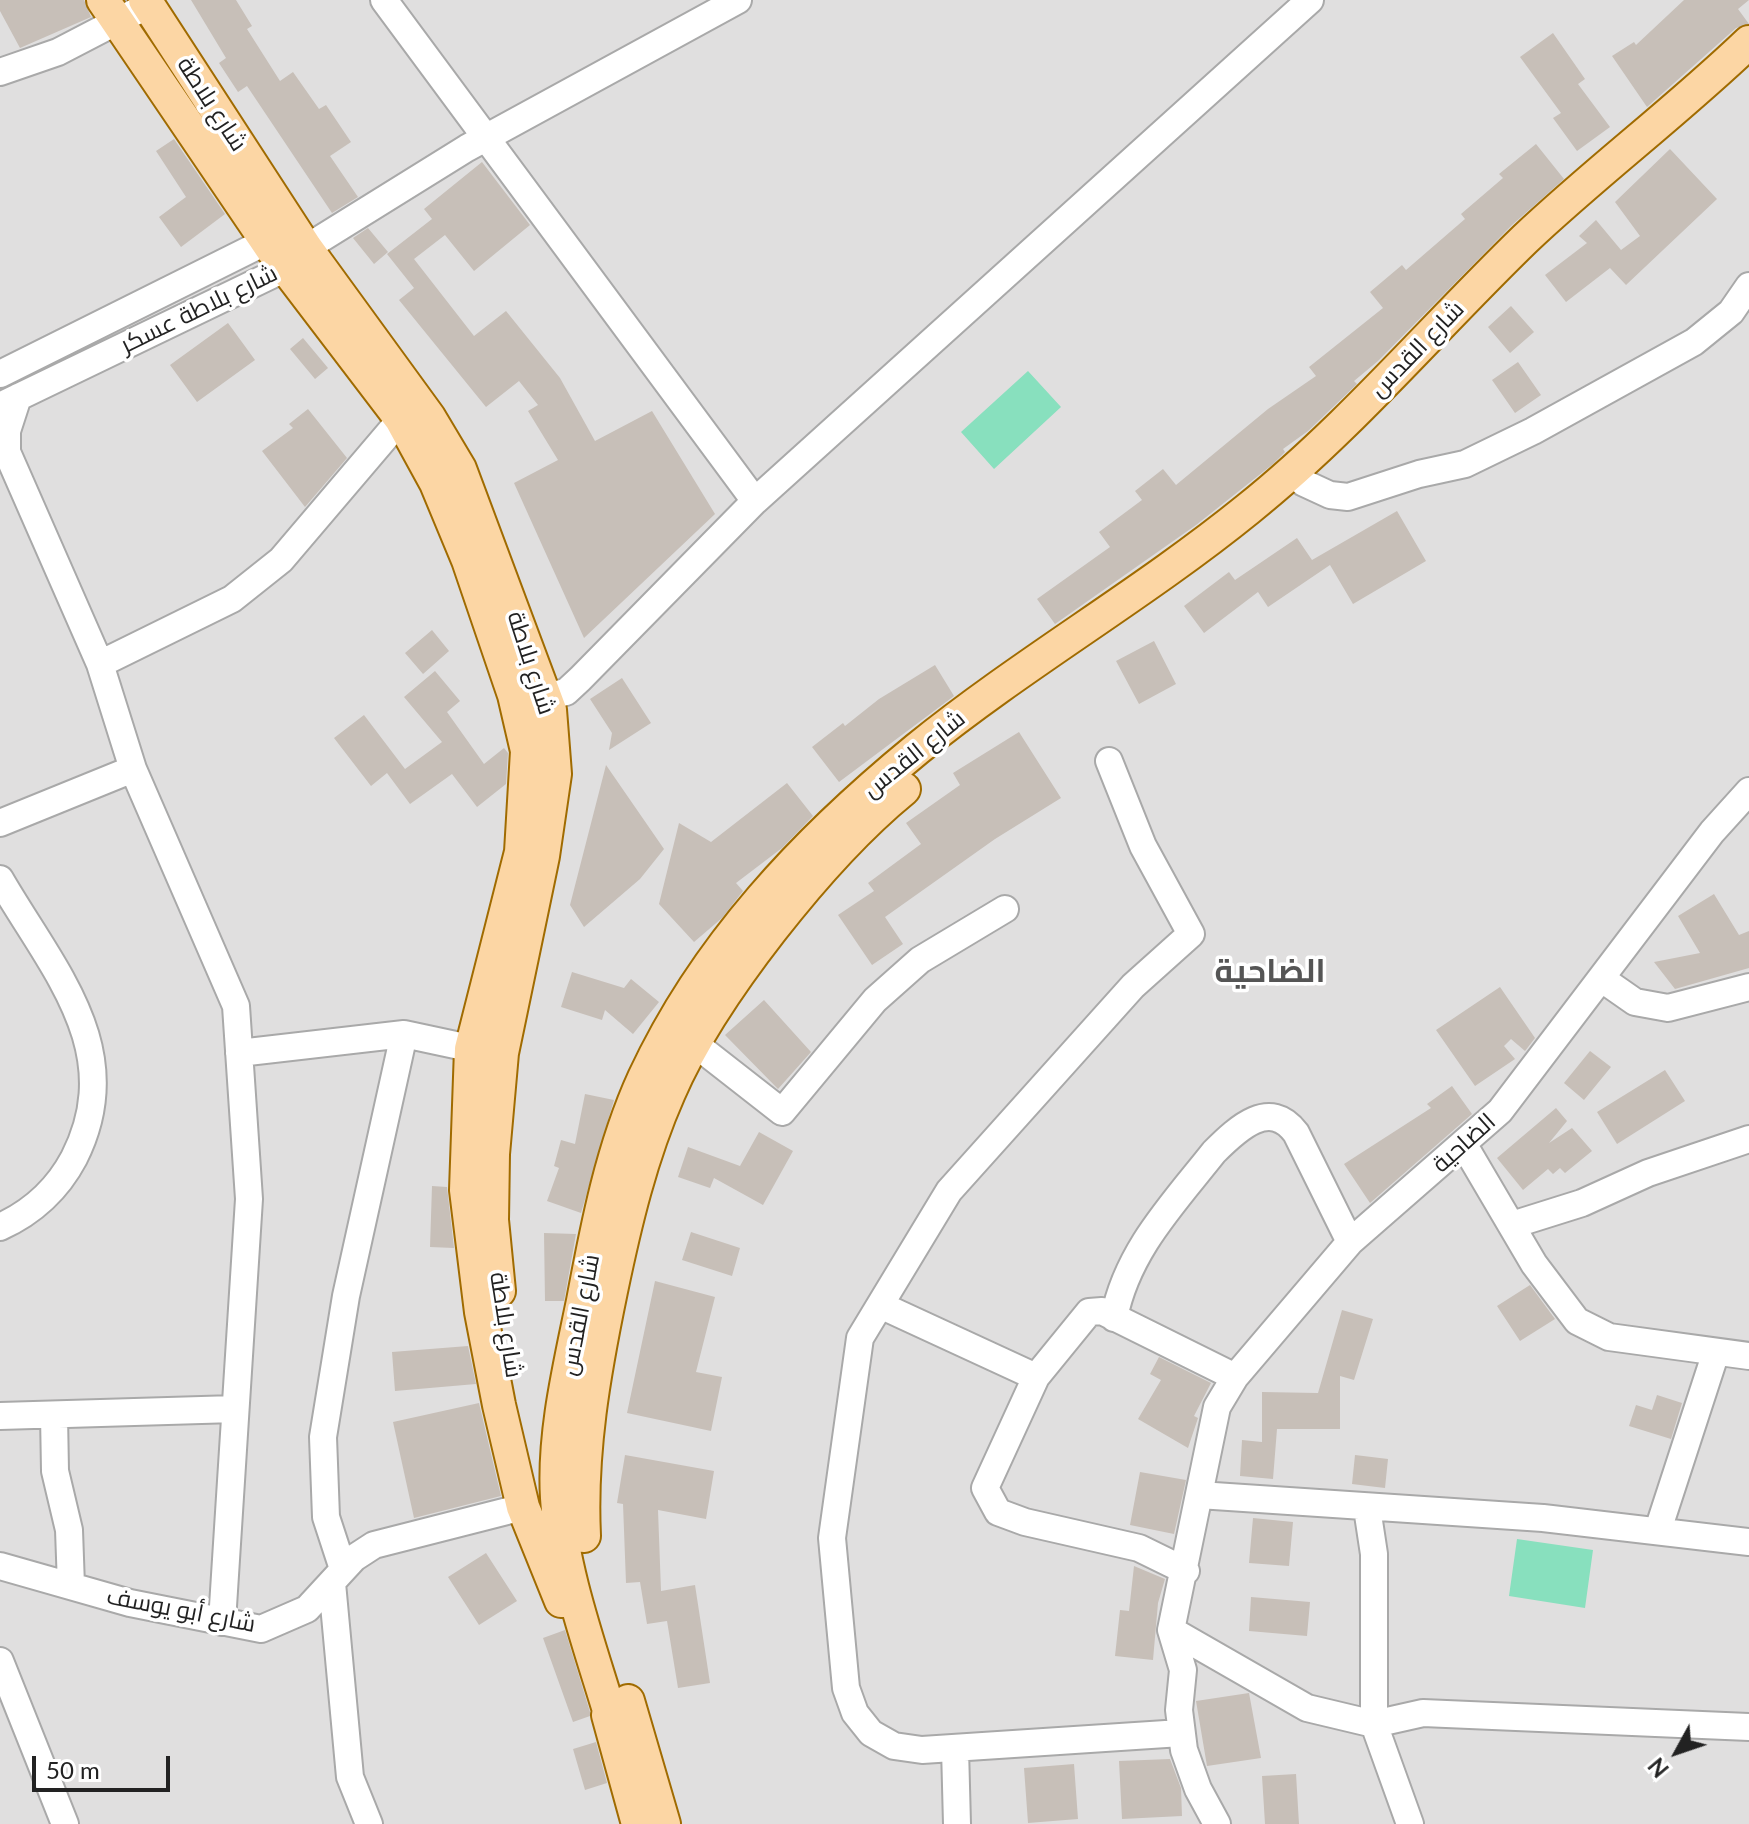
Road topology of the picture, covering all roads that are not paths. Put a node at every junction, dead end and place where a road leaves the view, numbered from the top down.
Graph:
1 (384, 0) edge
2 (738, 0) edge
3 (1310, 0) edge
4 (149, 2) edge
5 (110, 11) edge
6 (1749, 42) edge
7 (1749, 64) edge
8 (0, 72) edge
9 (487, 136) junction
10 (267, 241) junction
11 (296, 258) junction
12 (1749, 286) edge
13 (0, 374) edge
14 (9, 402) edge
15 (401, 419) junction
16 (3, 450) edge
17 (1304, 483) junction
18 (755, 501) junction
19 (100, 664) junction
20 (530, 700) junction
21 (1109, 761) dead end
22 (133, 769) junction
23 (1749, 791) edge
24 (0, 823) edge
25 (0, 879) edge
26 (1005, 909) dead end
27 (1602, 979) junction
28 (1749, 987) edge
29 (404, 1034) junction
30 (695, 1044) junction
31 (471, 1049) junction
32 (239, 1053) junction
33 (502, 1053) junction
34 (1749, 1139) edge
35 (1464, 1145) junction
36 (1512, 1225) junction
37 (0, 1227) edge
38 (1350, 1242) junction
39 (880, 1305) junction
40 (1114, 1318) junction
41 (1716, 1352) junction
42 (1749, 1356) edge
43 (1036, 1377) junction
44 (1235, 1377) junction
45 (235, 1409) junction
46 (54, 1415) junction
47 (0, 1416) edge
48 (1199, 1495) junction
49 (561, 1503) junction
50 (523, 1507) junction
51 (1367, 1508) junction
52 (1658, 1530) junction
53 (584, 1536) junction
54 (1749, 1542) edge
55 (0, 1566) edge
56 (1186, 1571) junction
57 (338, 1576) junction
58 (71, 1586) junction
59 (222, 1622) junction
60 (1171, 1630) junction
61 (0, 1661) edge
62 (1374, 1724) junction
63 (1749, 1727) edge
64 (1181, 1733) junction
65 (616, 1734) junction
66 (955, 1748) junction
67 (65, 1824) edge
68 (369, 1824) edge
69 (638, 1824) edge
70 (664, 1824) edge
71 (957, 1824) edge
72 (1217, 1824) edge
73 (1410, 1824) edge

1 - 9 street
2 - 9 street, شارع بلاطة عسكر
3 - 18 street
4 - 5 street
4 - 11 main road, شارع بلاطة
5 - 8 street
5 - 10 main road, شارع بلاطة
6 - 49 main road, شارع القدس
7 - 17 main road, شارع القدس
9 - 11 street, شارع بلاطة عسكر
9 - 18 street
10 - 11 main road, شارع بلاطة
10 - 13 street, شارع بلاطة عسكر
11 - 14 street, شارع بلاطة عسكر
11 - 15 main road, شارع بلاطة
11 - 20 main road, شارع بلاطة
12 - 17 street
14 - 16 street
15 - 19 street
15 - 20 main road, شارع بلاطة
16 - 19 street
17 - 30 main road, شارع القدس
18 - 20 street
19 - 22 street
20 - 31 main road, شارع بلاطة
20 - 33 main road, شارع بلاطة
21 - 39 street
22 - 24 street
22 - 32 street
23 - 27 street, الضاحية
25 - 37 street
26 - 30 street
27 - 28 street
27 - 35 street, الضاحية
29 - 31 street
29 - 32 street
29 - 57 street
30 - 53 main road, شارع القدس
31 - 33 street
31 - 50 main road, شارع بلاطة
32 - 45 street
33 - 49 main road, شارع بلاطة
34 - 36 street
35 - 36 street
35 - 38 street, الضاحية
36 - 41 street
38 - 40 street
38 - 44 street, الضاحية
39 - 43 street
39 - 66 street
40 - 43 street
40 - 44 street
41 - 42 street
41 - 52 street
43 - 56 street
44 - 48 street, الضاحية
45 - 46 street
45 - 59 street
46 - 47 street
46 - 58 street
48 - 51 street
48 - 56 street, الضاحية
49 - 53 main road, شارع بلاطة
49 - 65 main road, شارع القدس
50 - 57 street, شارع أبو يوسف
50 - 65 main road, شارع بلاطة
51 - 52 street
51 - 62 street
52 - 54 street
53 - 70 main road
55 - 58 street, شارع أبو يوسف
56 - 60 street, الضاحية
57 - 59 street, شارع أبو يوسف
57 - 68 street
58 - 59 street, شارع أبو يوسف
60 - 62 street
60 - 64 street
61 - 67 street
62 - 63 street
62 - 73 street
64 - 66 street
64 - 72 street
65 - 69 main road
66 - 71 street

